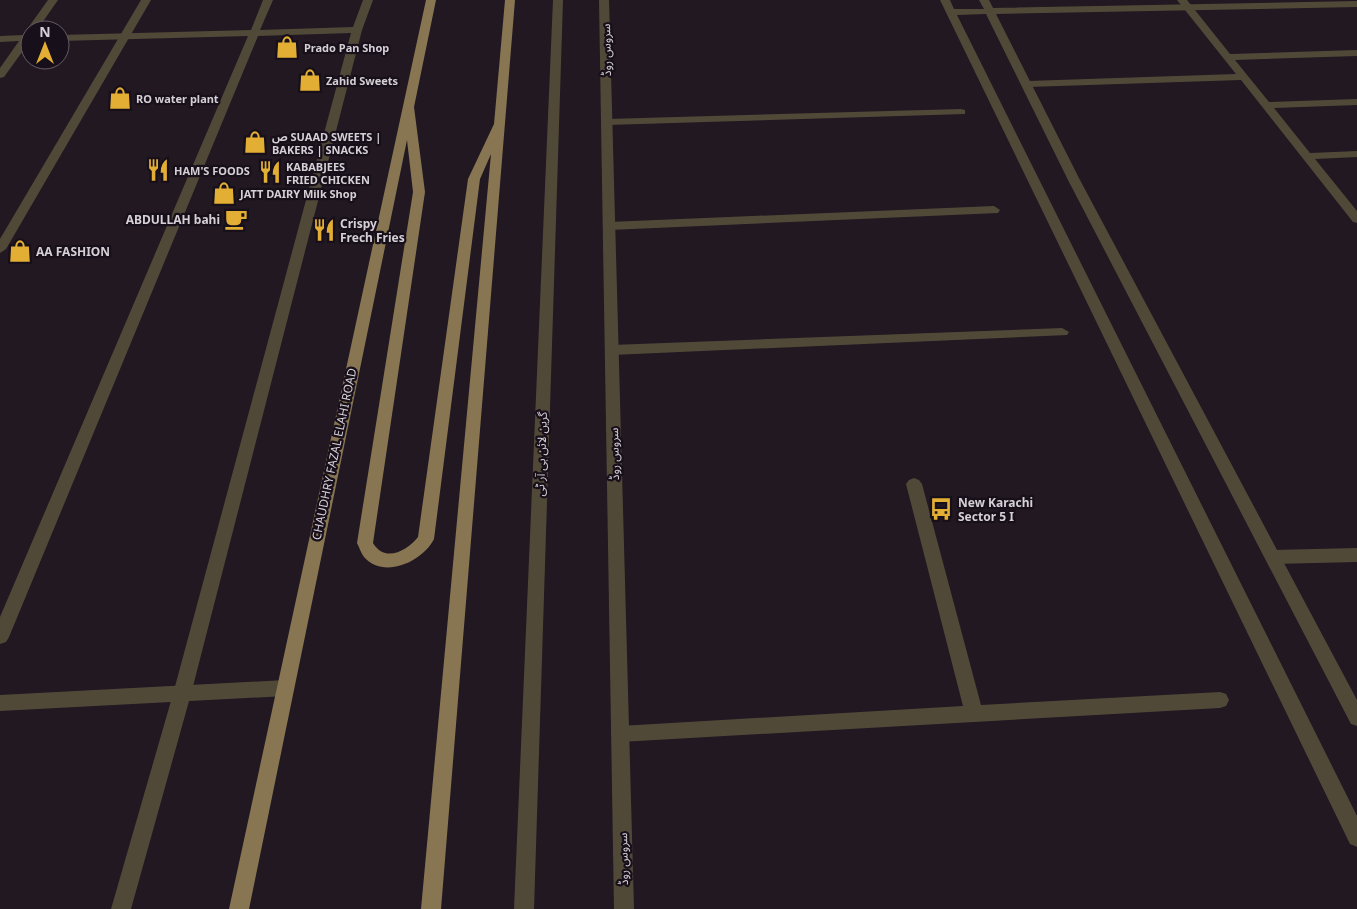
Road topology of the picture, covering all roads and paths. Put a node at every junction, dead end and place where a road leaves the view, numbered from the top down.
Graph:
1 (53, 0) edge
2 (146, 0) edge
3 (268, 0) edge
4 (368, 0) edge
5 (431, 0) edge
6 (510, 0) edge
7 (558, 0) edge
8 (604, 0) edge
9 (984, 0) edge
10 (1279, 3) edge
11 (1185, 4) edge
12 (1357, 4) edge
13 (948, 6) edge
14 (992, 13) junction
15 (39, 20) edge
16 (357, 30) junction
17 (255, 32) junction
18 (20, 36) edge
19 (125, 36) junction
20 (70, 38) edge
21 (0, 39) edge
22 (20, 47) edge
23 (1357, 53) edge
24 (1227, 57) junction
25 (0, 75) edge
26 (1243, 77) junction
27 (1028, 84) junction
28 (1357, 102) edge
29 (408, 105) junction
30 (1266, 105) junction
31 (961, 112) dead end
32 (501, 120) junction
33 (607, 122) junction
34 (1357, 154) edge
35 (1307, 156) junction
36 (994, 210) dead end
37 (1356, 218) edge
38 (609, 226) junction
39 (0, 250) edge
40 (1062, 332) dead end
41 (612, 350) junction
42 (914, 484) dead end
43 (1357, 555) edge
44 (1273, 557) junction
45 (0, 637) edge
46 (285, 688) junction
47 (182, 694) junction
48 (1220, 700) dead end
49 (0, 703) edge
50 (974, 714) junction
51 (1357, 718) edge
52 (620, 734) junction
53 (1357, 837) edge
54 (121, 909) edge
55 (239, 909) edge
56 (431, 909) edge
57 (524, 909) edge
58 (624, 909) edge

1 - 15 street
2 - 19 street
3 - 17 street
4 - 16 street
5 - 29 main road, CHAUDHRY FAZAL ELAHI ROAD
6 - 32 main road
7 - 57 street, گرین لائن بی آر ٹی
8 - 33 street, سروس روڈ
9 - 14 street
10 - 11 street
10 - 12 street
11 - 14 street
11 - 24 street
13 - 14 street
13 - 53 street
14 - 27 street
16 - 17 street
16 - 47 street
17 - 19 street
17 - 45 street
18 - 21 street
19 - 20 street
19 - 39 street
22 - 25 street
23 - 24 street
24 - 26 street
26 - 27 street
26 - 30 street
27 - 44 street
28 - 30 street
29 - 32 main road
29 - 46 main road, CHAUDHRY FAZAL ELAHI ROAD
30 - 35 street
31 - 33 street
32 - 56 main road
33 - 38 street, سروس روڈ
34 - 35 street
35 - 37 street
36 - 38 street
38 - 41 street, سروس روڈ
40 - 41 street
41 - 52 street, سروس روڈ
42 - 50 street
43 - 44 street
44 - 51 street
46 - 47 street
46 - 55 main road, CHAUDHRY FAZAL ELAHI ROAD
47 - 49 street
47 - 54 street
48 - 50 street
50 - 52 street
52 - 58 street, سروس روڈ

